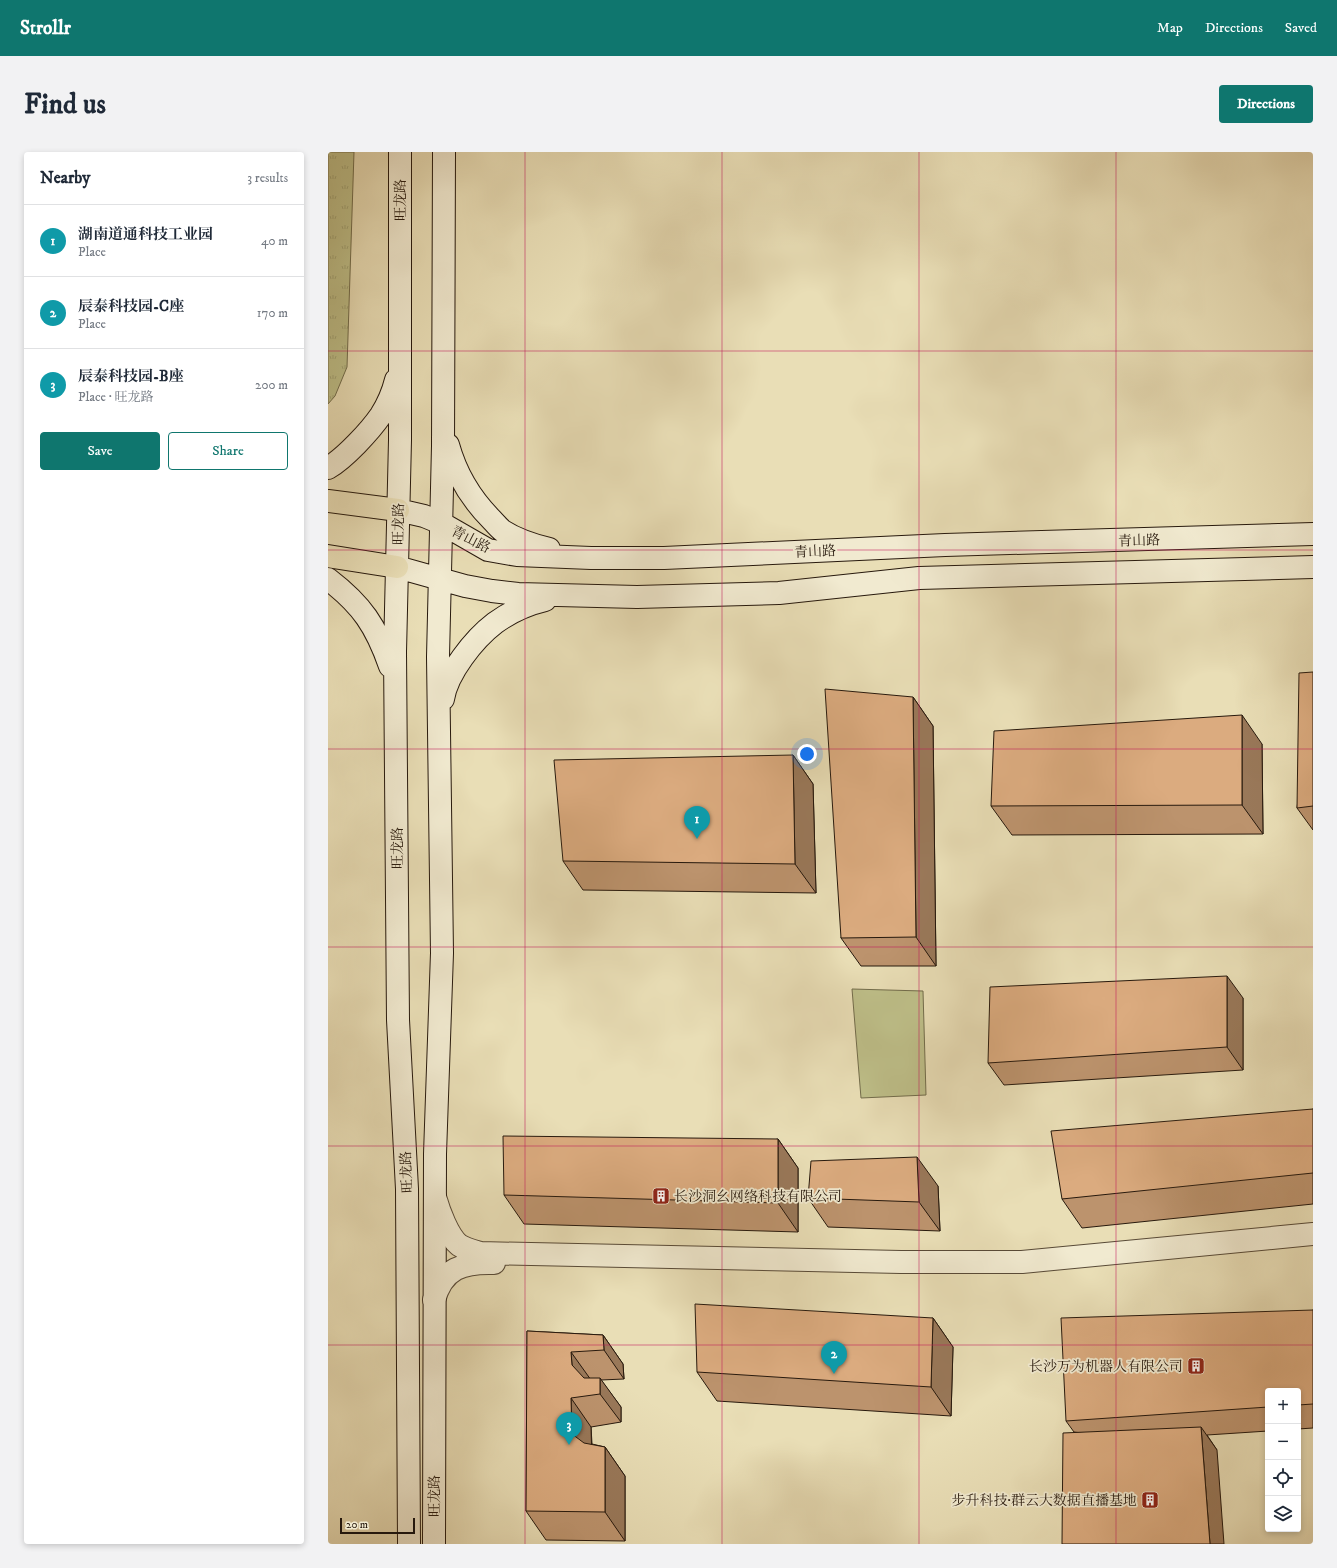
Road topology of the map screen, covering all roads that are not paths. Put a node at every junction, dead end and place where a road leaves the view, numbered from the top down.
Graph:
1 (400, 152) edge
2 (444, 152) edge
3 (400, 361) junction
4 (444, 429) junction
5 (328, 468) edge
6 (328, 501) edge
7 (398, 510) junction
8 (441, 523) junction
9 (1313, 534) edge
10 (328, 556) edge
11 (591, 558) junction
12 (397, 567) junction
13 (1313, 567) edge
14 (440, 579) junction
15 (328, 580) edge
16 (562, 595) junction
17 (395, 706) junction
18 (439, 728) junction
19 (435, 1197) junction
20 (1313, 1234) edge
21 (1313, 1243) edge
22 (434, 1300) junction
23 (409, 1544) edge
24 (434, 1544) edge

1 - 3 main road, 旺龙路
2 - 4 main road, 旺龙路
3 - 5 main road
3 - 7 main road, 旺龙路
4 - 8 main road, 旺龙路
4 - 11 main road
6 - 7 main road, 青山路
7 - 8 main road, 青山路
7 - 12 main road, 旺龙路
8 - 11 main road, 青山路
8 - 14 main road, 旺龙路
9 - 11 main road, 青山路
10 - 12 main road
12 - 14 main road
12 - 17 main road, 旺龙路
13 - 16 main road
14 - 16 main road
14 - 18 main road, 旺龙路
15 - 17 main road
16 - 18 main road
17 - 23 main road, 旺龙路
18 - 19 main road, 旺龙路
19 - 20 main road
19 - 22 main road, 旺龙路
21 - 22 main road
22 - 24 main road, 旺龙路

